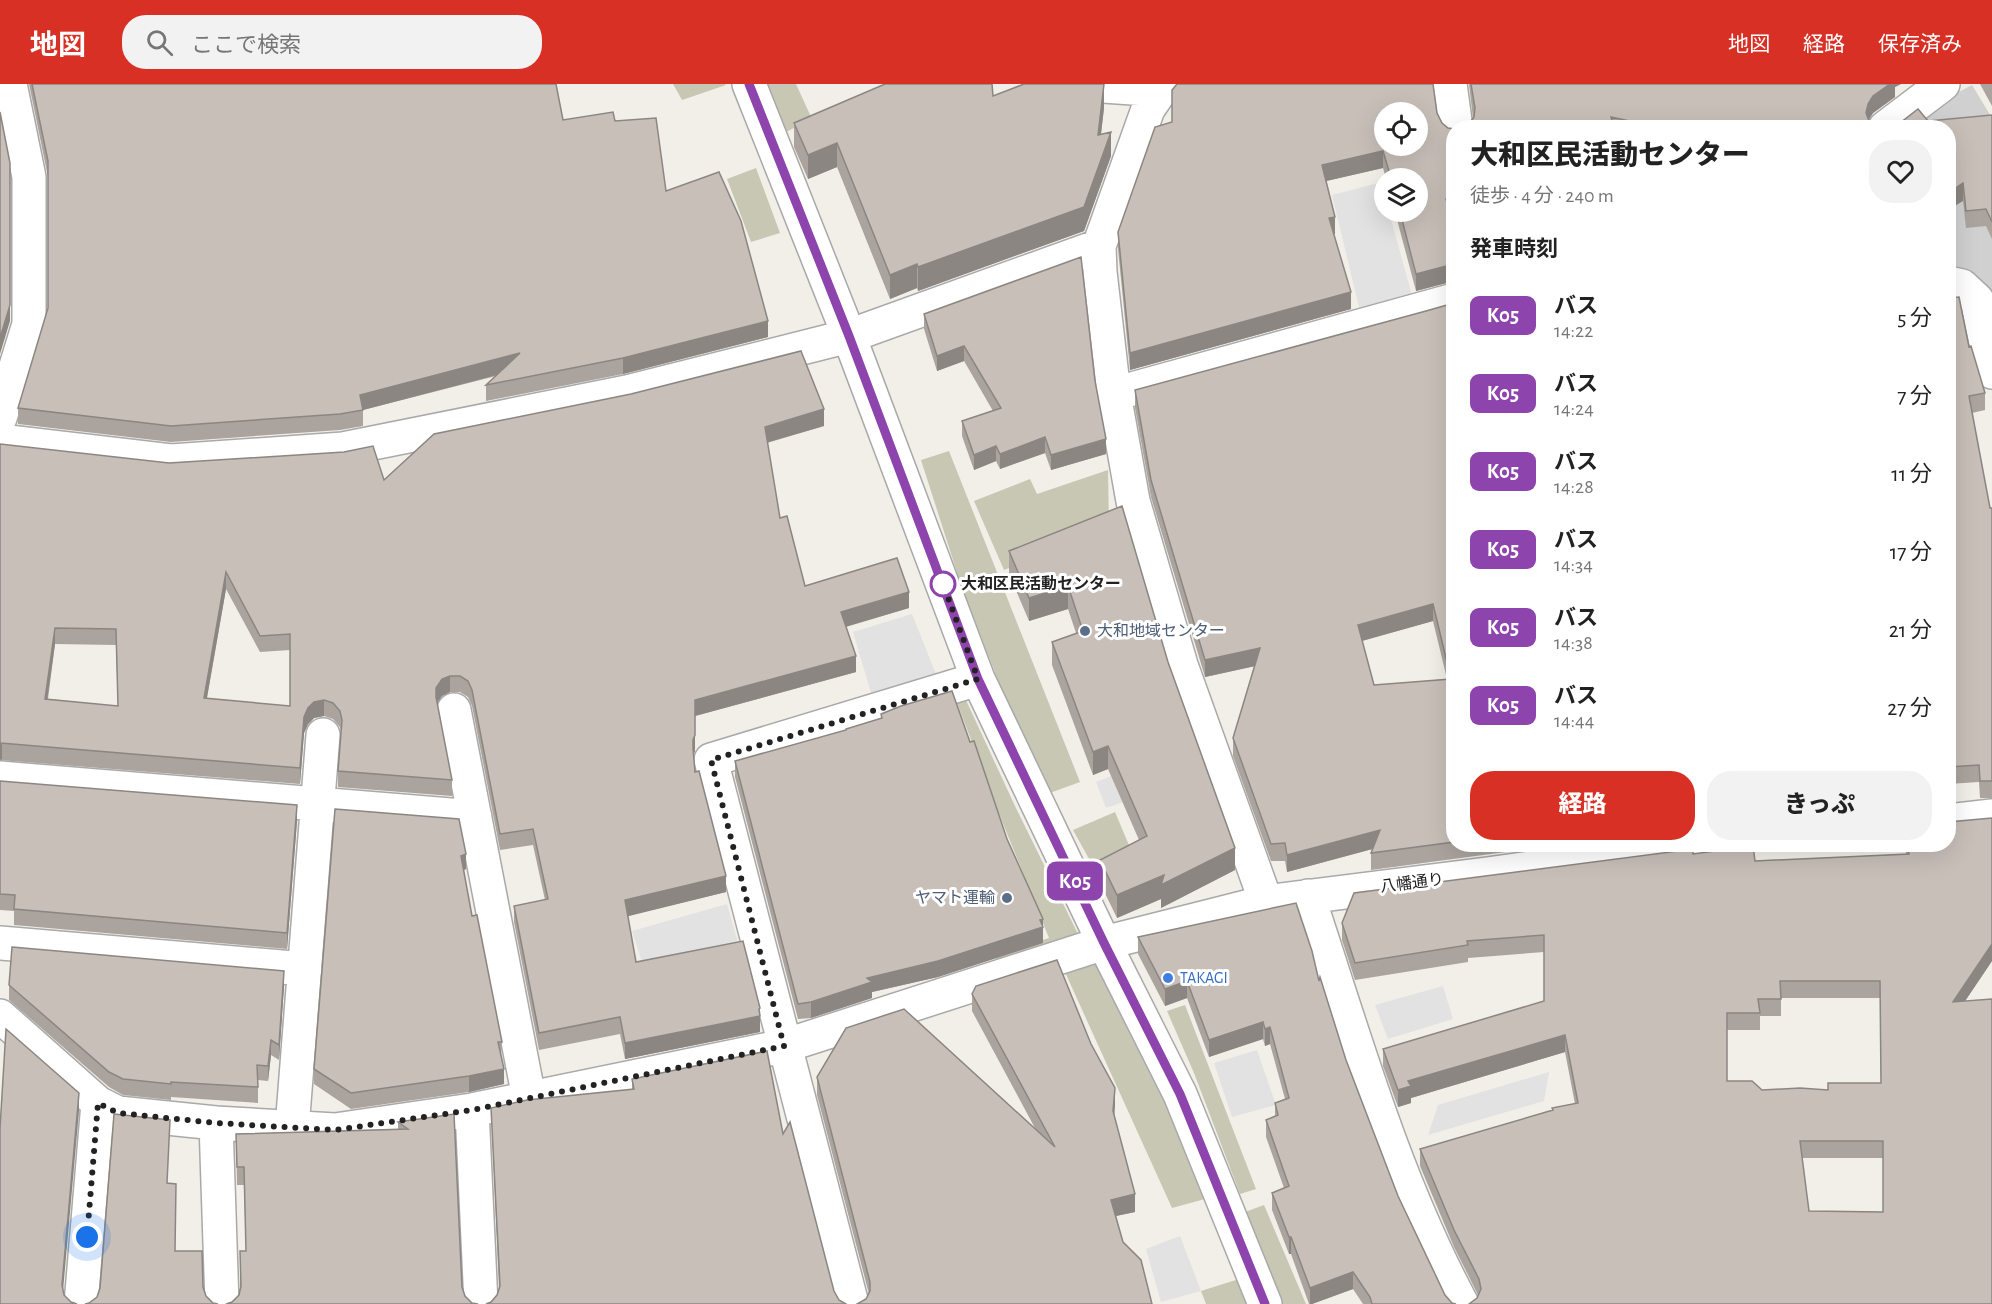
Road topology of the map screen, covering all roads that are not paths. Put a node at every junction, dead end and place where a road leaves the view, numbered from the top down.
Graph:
1 (10, 84) edge
2 (749, 84) edge
3 (1075, 84) edge
4 (1450, 84) edge
5 (1942, 84) edge
6 (1165, 87) edge
7 (1455, 120) edge
8 (1895, 120) edge
9 (1099, 246) junction
10 (1956, 285) edge
11 (1446, 302) edge
12 (849, 336) junction
13 (1992, 372) edge
14 (1114, 394) junction
15 (0, 418) edge
16 (0, 441) edge
17 (978, 679) junction
18 (454, 710) dead end
19 (323, 735) dead end
20 (0, 778) edge
21 (318, 805) junction
22 (1992, 816) edge
23 (475, 817) junction
24 (1956, 820) edge
25 (1645, 852) edge
26 (1308, 896) junction
27 (1266, 902) junction
28 (0, 943) edge
29 (1104, 943) junction
30 (305, 969) junction
31 (0, 1016) edge
32 (784, 1046) junction
33 (529, 1098) junction
34 (98, 1103) junction
35 (472, 1110) junction
36 (216, 1123) junction
37 (292, 1128) junction
38 (81, 1304) edge
39 (222, 1304) edge
40 (481, 1304) edge
41 (852, 1304) edge
42 (1265, 1304) edge
43 (1462, 1304) edge

1 - 15 street
2 - 12 street
3 - 6 street
4 - 7 street
5 - 8 street
6 - 9 street
9 - 12 street
9 - 14 street
10 - 13 street
11 - 14 street
12 - 16 street
12 - 17 street
14 - 27 street
17 - 29 street
17 - 32 street
18 - 23 street
19 - 21 street
20 - 21 street
21 - 23 street
21 - 30 street
22 - 24 street
23 - 33 street
25 - 26 street, 八幡通り
26 - 27 street, 八幡通り
26 - 43 street
27 - 29 street, 八幡通り
28 - 30 street
29 - 32 street, 八幡通り
29 - 42 street
30 - 37 street
31 - 34 street
32 - 33 street, 八幡通り
32 - 41 street
33 - 35 street, 八幡通り
34 - 36 street, 八幡通り
34 - 38 street
35 - 37 street, 八幡通り
35 - 40 street
36 - 37 street, 八幡通り
36 - 39 street

